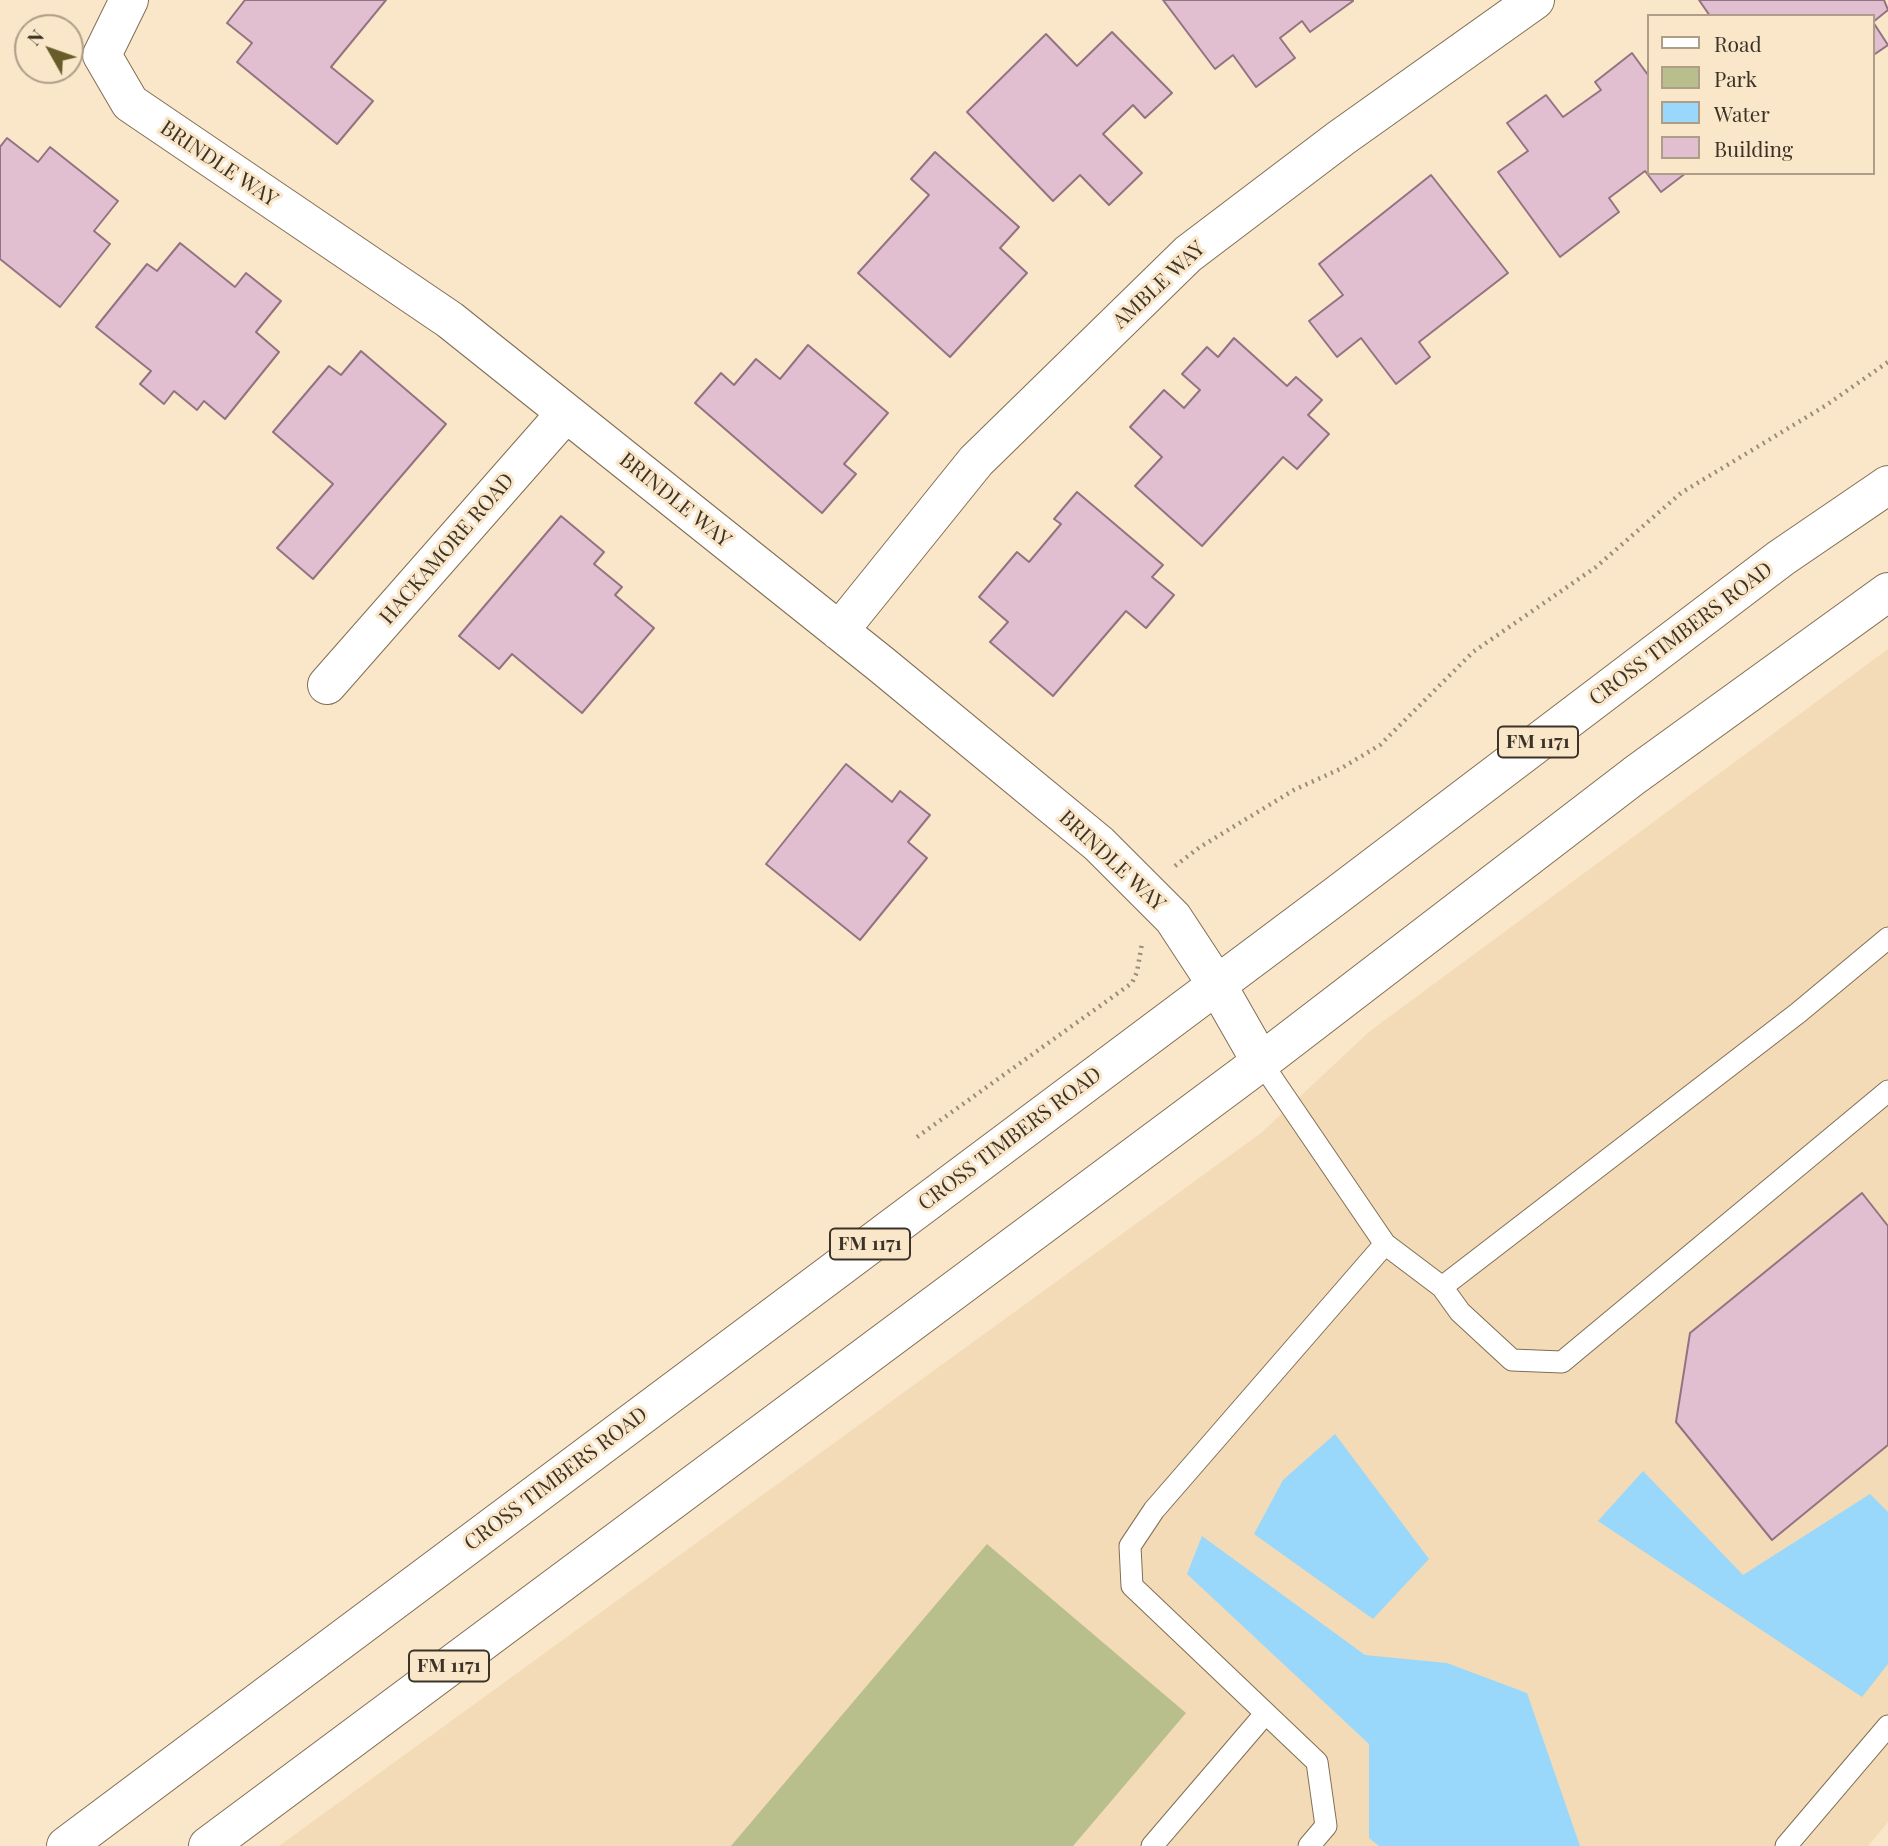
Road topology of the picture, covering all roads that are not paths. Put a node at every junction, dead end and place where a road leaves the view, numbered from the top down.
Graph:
1 (129, 0) edge
2 (1535, 0) edge
3 (566, 413) junction
4 (1888, 485) edge
5 (1888, 592) edge
6 (839, 631) junction
7 (327, 685) dead end
8 (1888, 938) edge
9 (1217, 985) junction
10 (1261, 1062) junction
11 (1888, 1091) edge
12 (1385, 1244) junction
13 (1442, 1287) junction
14 (1265, 1714) junction
15 (1888, 1726) edge
16 (66, 1846) edge
17 (208, 1846) edge
18 (1152, 1846) edge
19 (1309, 1846) edge
20 (1786, 1846) edge

1 - 3 main road, BRINDLE WAY
2 - 6 main road, AMBLE WAY
3 - 6 main road, BRINDLE WAY
3 - 7 main road, HACKAMORE ROAD
4 - 9 main road, CROSS TIMBERS ROAD / FM 1171
5 - 10 main road, FM 1171
6 - 9 main road, BRINDLE WAY
8 - 13 lane
9 - 10 main road, BRINDLE WAY
9 - 16 main road, CROSS TIMBERS ROAD / FM 1171
10 - 12 lane
10 - 17 main road, FM 1171
11 - 13 lane
12 - 13 lane
12 - 14 lane
14 - 18 lane
14 - 19 lane
15 - 20 lane

